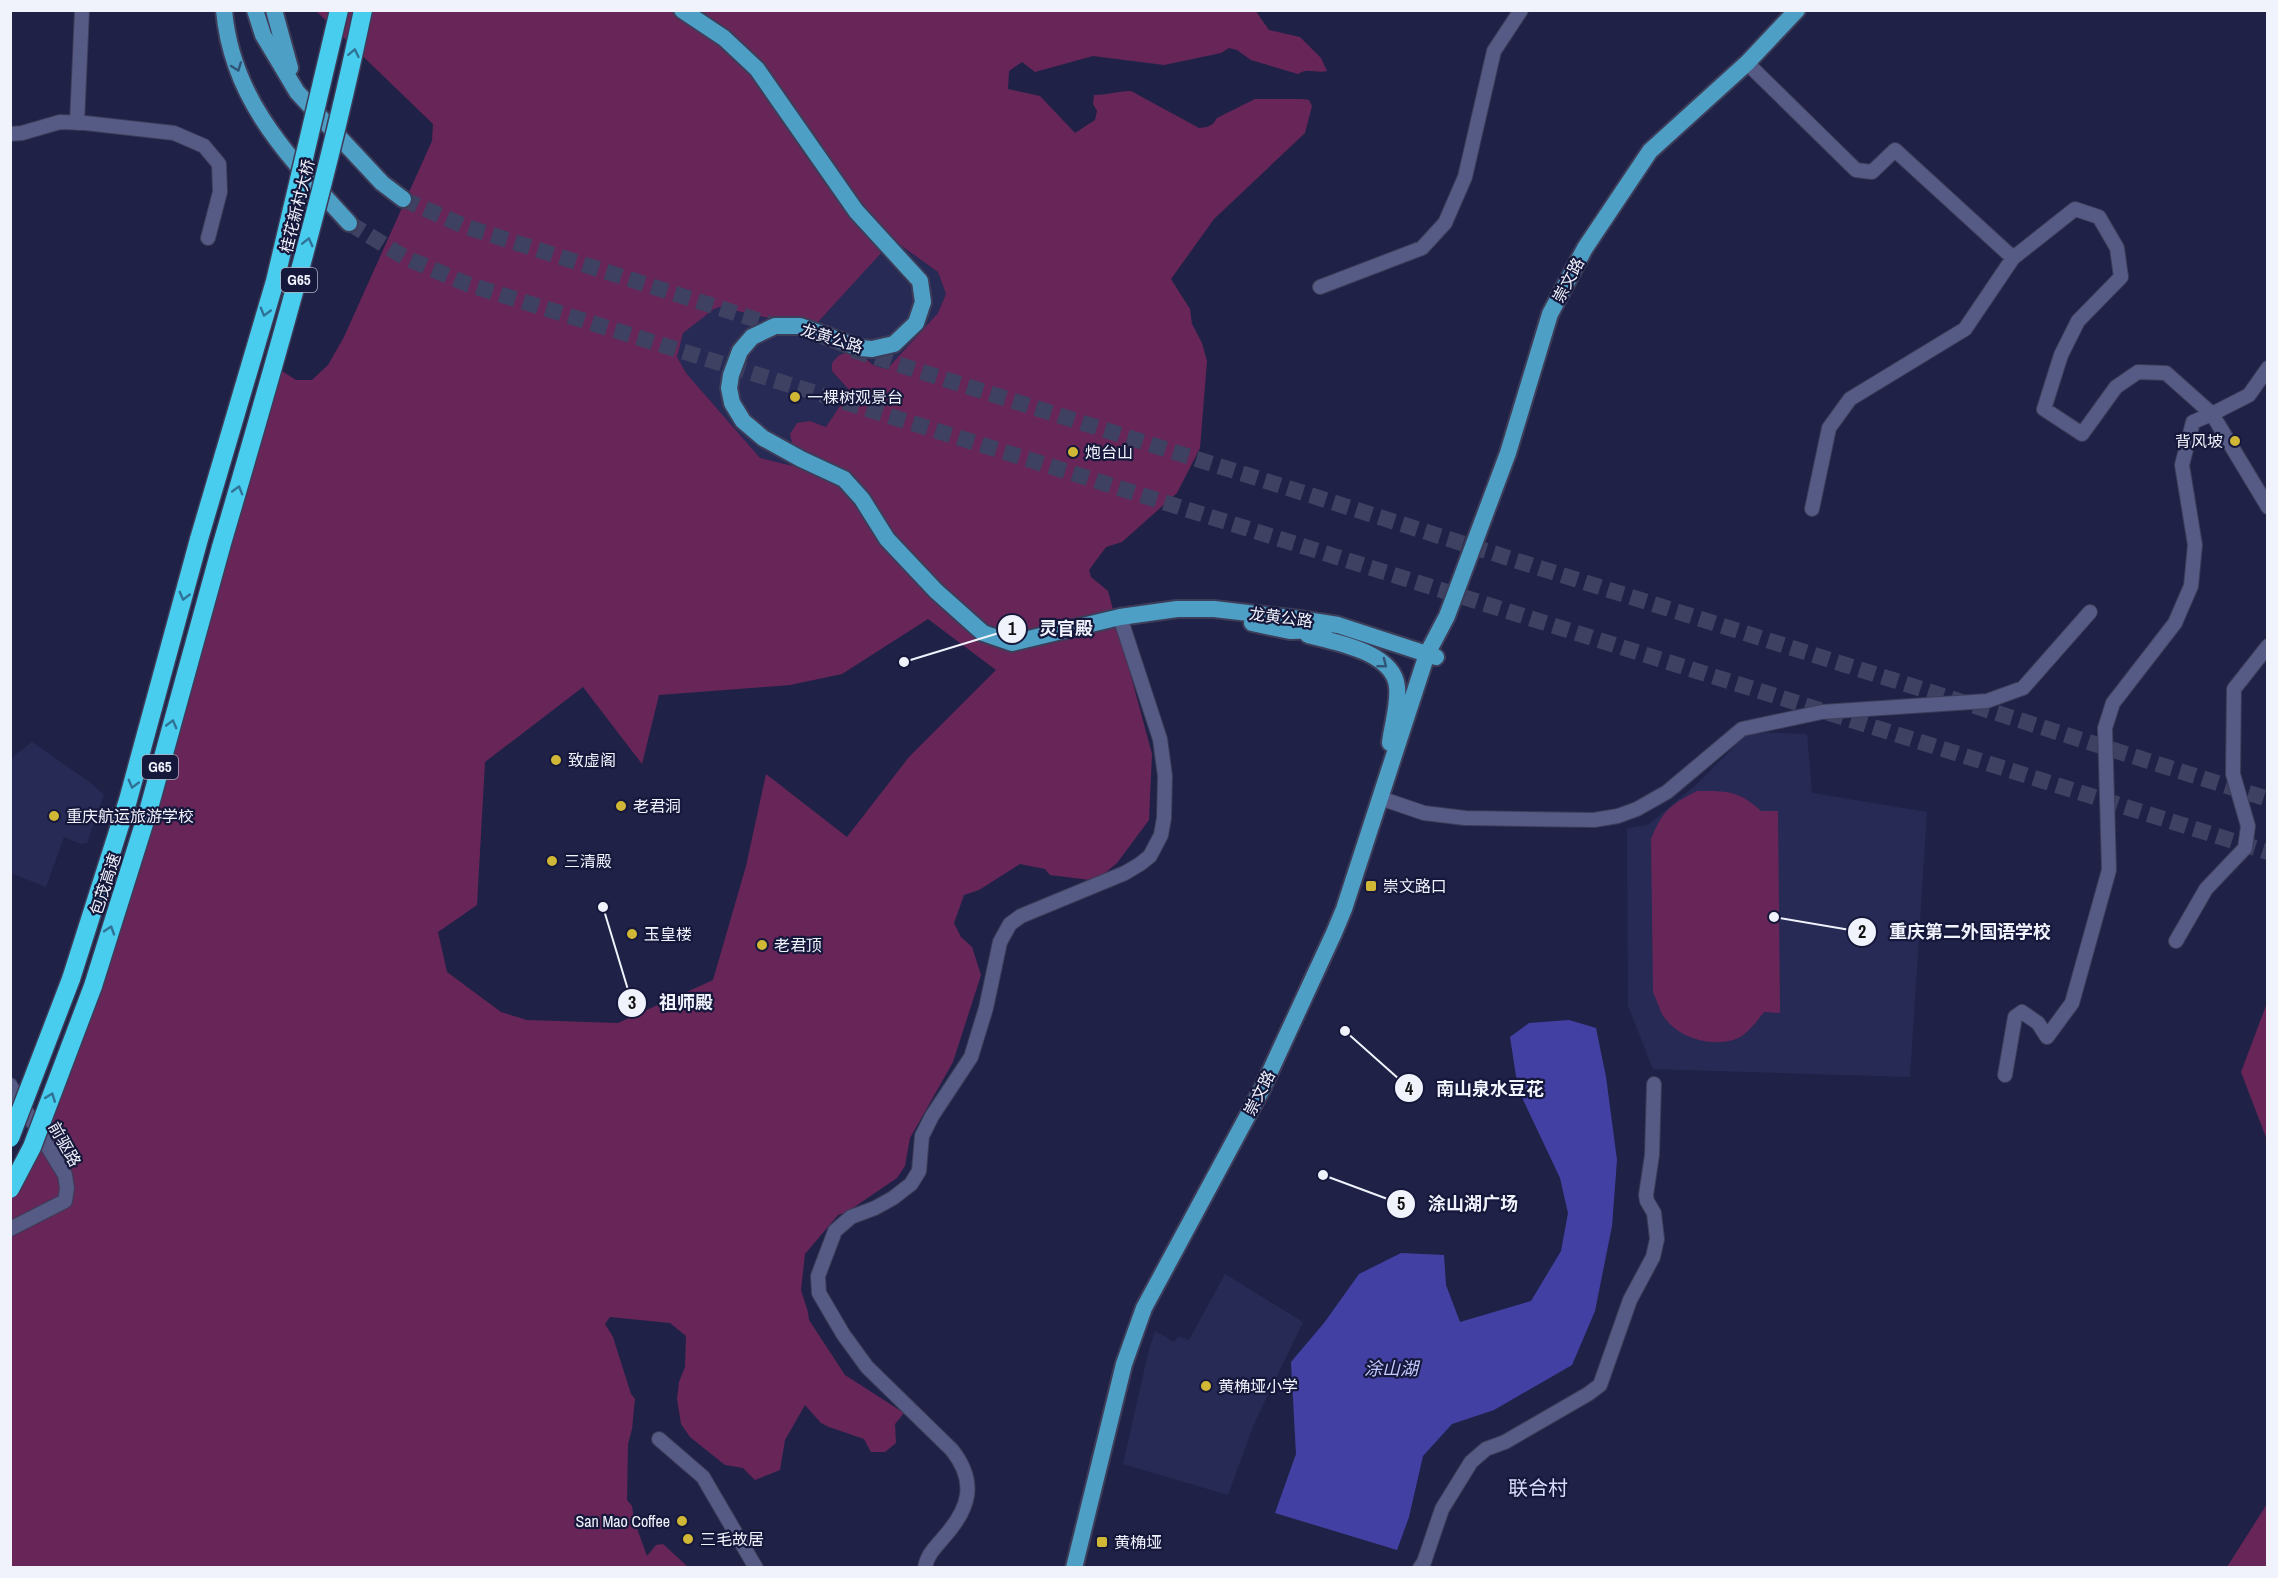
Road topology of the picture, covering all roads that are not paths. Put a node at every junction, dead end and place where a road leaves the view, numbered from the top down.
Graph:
1 (82, 10) edge
2 (224, 10) edge
3 (255, 10) edge
4 (274, 10) edge
5 (339, 10) edge
6 (363, 10) edge
7 (682, 10) edge
8 (1521, 10) edge
9 (1797, 10) edge
10 (1747, 63) junction
11 (297, 92) junction
12 (77, 123) junction
13 (10, 134) edge
14 (403, 199) tunnel mouth
15 (349, 224) tunnel mouth
16 (208, 238) dead end
17 (2013, 258) junction
18 (1320, 287) dead end
19 (2268, 368) edge
20 (2212, 414) junction
21 (2268, 507) edge
22 (1812, 509) dead end
23 (199, 539) joint
24 (221, 547) joint
25 (2090, 612) dead end
26 (1120, 618) junction
27 (1287, 624) junction
28 (2268, 646) edge
29 (1431, 658) junction
30 (1386, 800) junction
31 (2176, 941) dead end
32 (2005, 1075) dead end
33 (1654, 1084) dead end
34 (10, 1085) edge
35 (10, 1138) edge
36 (10, 1189) edge
37 (10, 1230) edge
38 (659, 1438) dead end
39 (756, 1568) edge
40 (925, 1568) edge
41 (1074, 1568) edge
42 (1085, 1568) edge
43 (1420, 1568) edge

1 - 12 street
2 -> 15 main road, bridge
3 - 11 main road
4 - 11 main road
5 -> 23 highway, 桂花新村大桥 / G65, bridge
24 -> 6 highway, 桂花新村大桥 / G65, bridge
7 - 26 main road, 龙黄公路
8 - 18 street
9 - 10 main road, 崇文路
10 - 17 street
10 - 29 main road, 崇文路
11 - 14 main road, bridge
12 - 13 street
12 - 16 street
17 - 20 street
17 - 22 street
19 - 20 street
20 - 21 street
20 - 32 street
23 -> 35 highway, 包茂高速 / G65, bridge
36 -> 24 highway, 包茂高速 / G65, bridge
25 - 30 street
26 - 27 main road, 龙黄公路
26 - 40 street
27 - 29 main road, 龙黄公路
27 -> 30 main road
28 - 31 street
29 - 30 main road, 崇文路
30 - 41 main road, 崇文路
30 - 42 main road, 崇文路
33 - 43 street
34 - 37 street, 前驱路
38 - 39 street

